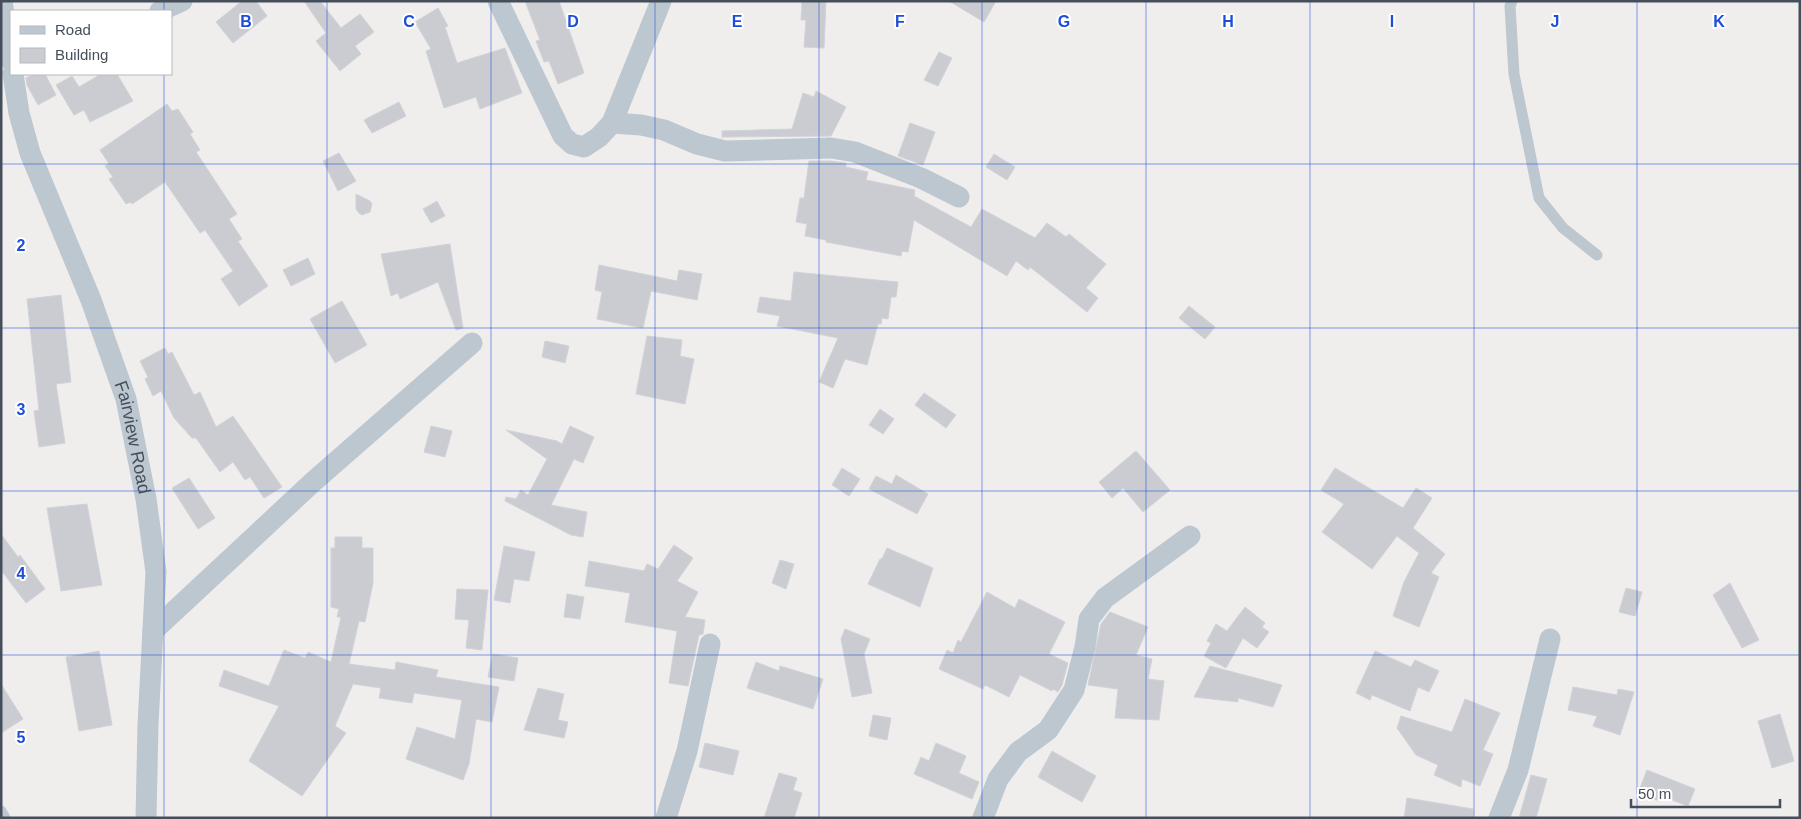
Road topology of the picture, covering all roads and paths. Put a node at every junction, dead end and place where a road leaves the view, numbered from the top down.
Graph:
1 (2, 1) edge
2 (182, 1) edge
3 (498, 1) edge
4 (661, 1) edge
5 (1512, 1) edge
6 (162, 10) edge
7 (10, 54) edge
8 (13, 75) edge
9 (612, 123) junction
10 (959, 197) dead end
11 (1597, 255) dead end
12 (472, 343) dead end
13 (1190, 536) dead end
14 (153, 631) junction
15 (1550, 639) dead end
16 (710, 644) dead end
17 (1, 811) edge
18 (5, 818) edge
19 (146, 818) edge
20 (666, 818) edge
21 (983, 818) edge
22 (1499, 818) edge

1 - 7 street, Fairview Road
2 - 6 street
3 - 9 street
4 - 9 street
5 - 11 lane
8 - 14 street, Fairview Road
9 - 10 street
12 - 14 street
13 - 21 street
14 - 19 street, Fairview Road
15 - 22 street
16 - 20 street
17 - 18 lane

